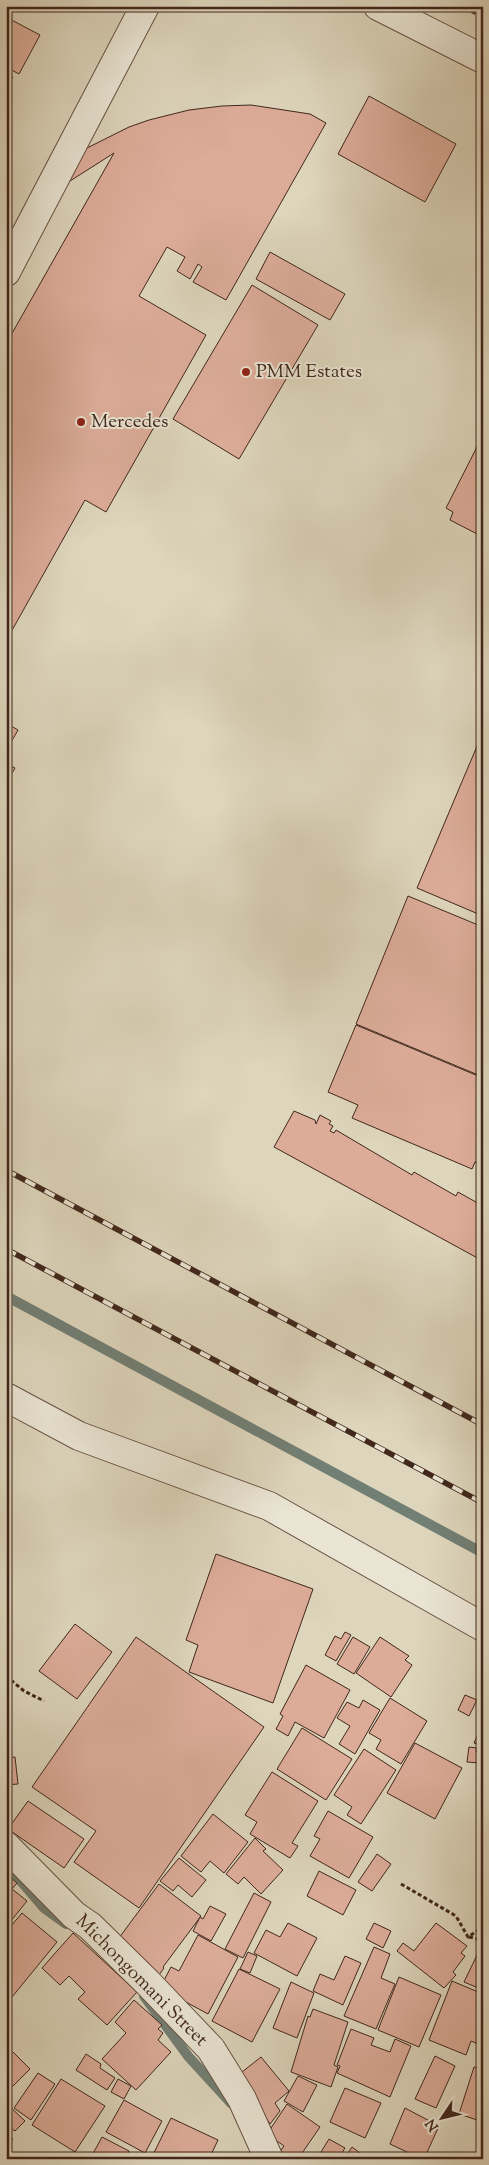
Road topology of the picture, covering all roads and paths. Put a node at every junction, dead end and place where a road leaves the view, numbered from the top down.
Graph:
1 (145, 6) edge
2 (378, 6) edge
3 (460, 6) edge
4 (483, 17) edge
5 (483, 59) edge
6 (6, 272) edge
7 (6, 1397) edge
8 (483, 1627) edge
9 (6, 1676) edge
10 (44, 1701) dead end
11 (6, 1846) edge
12 (401, 1884) dead end
13 (483, 1927) edge
14 (468, 1937) junction
15 (483, 1940) edge
16 (269, 2159) edge

1 - 6 street
2 - 5 street
3 - 4 path
7 - 8 street
9 - 10 path
11 - 16 street, Michongomani Street
12 - 14 path
13 - 14 path
14 - 15 path

